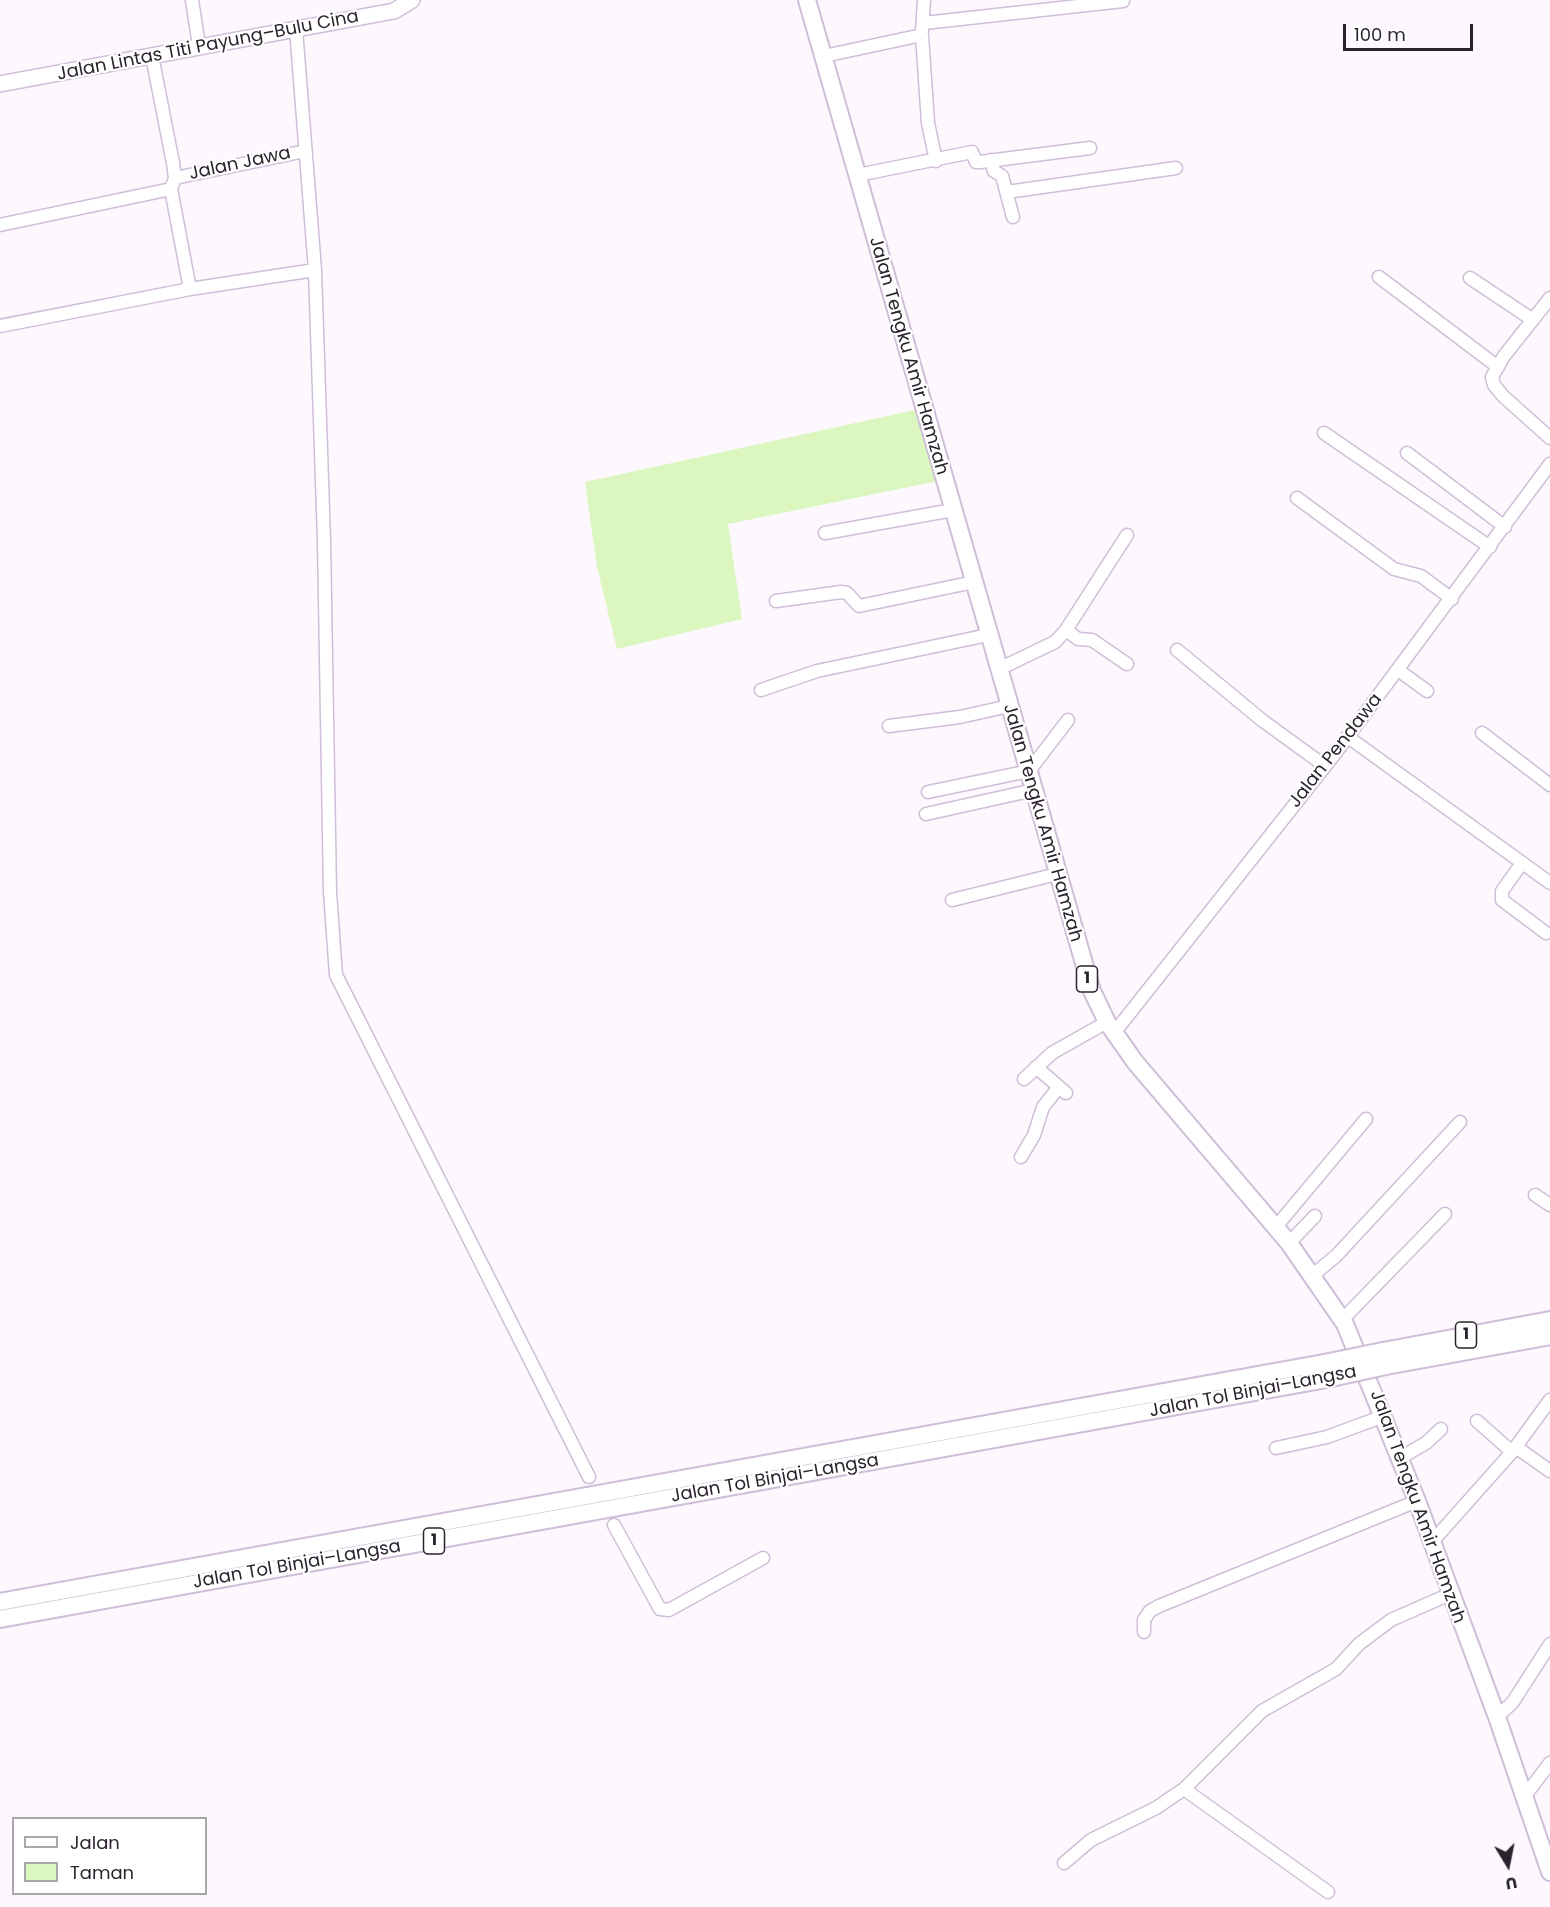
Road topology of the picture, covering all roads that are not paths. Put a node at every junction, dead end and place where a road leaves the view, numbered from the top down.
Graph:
1 (192, 0) edge
2 (412, 0) edge
3 (807, 0) edge
4 (924, 0) edge
5 (1123, 1) edge
6 (296, 29) junction
7 (923, 29) junction
8 (199, 46) junction
9 (152, 56) junction
10 (824, 56) junction
11 (0, 84) edge
12 (1090, 147) dead end
13 (305, 151) junction
14 (991, 160) junction
15 (936, 161) junction
16 (1176, 168) dead end
17 (858, 176) junction
18 (173, 184) junction
19 (1006, 192) junction
20 (1014, 217) dead end
21 (0, 225) edge
22 (315, 270) junction
23 (1379, 277) dead end
24 (1470, 278) dead end
25 (190, 289) junction
26 (1550, 298) edge
27 (1533, 320) junction
28 (0, 326) edge
29 (1498, 367) junction
30 (1324, 433) dead end
31 (1550, 438) edge
32 (1407, 453) dead end
33 (1550, 464) edge
34 (1297, 498) dead end
35 (953, 510) junction
36 (1505, 527) junction
37 (825, 534) dead end
38 (1127, 535) dead end
39 (1490, 547) junction
40 (974, 582) junction
41 (1452, 599) junction
42 (776, 601) dead end
43 (1066, 630) junction
44 (988, 635) junction
45 (1177, 650) dead end
46 (1127, 664) dead end
47 (999, 669) junction
48 (1398, 670) junction
49 (761, 690) dead end
50 (1427, 692) dead end
51 (1009, 706) junction
52 (1068, 720) dead end
53 (889, 726) dead end
54 (1482, 733) dead end
55 (1348, 737) junction
56 (1325, 766) junction
57 (1029, 771) junction
58 (1550, 785) edge
59 (1034, 790) junction
60 (928, 792) dead end
61 (926, 814) dead end
62 (1521, 863) junction
63 (1057, 874) junction
64 (1550, 884) edge
65 (952, 900) dead end
66 (1546, 933) dead end
67 (1111, 1028) junction
68 (1036, 1067) junction
69 (1024, 1079) dead end
70 (1366, 1119) dead end
71 (1460, 1122) dead end
72 (1021, 1157) dead end
73 (1535, 1195) dead end
74 (1550, 1205) edge
75 (1445, 1214) dead end
76 (1315, 1216) dead end
77 (1275, 1228) junction
78 (1289, 1243) junction
79 (1313, 1275) junction
80 (1342, 1320) junction
81 (1550, 1320) edge
82 (1550, 1336) edge
83 (1384, 1358) junction
84 (1550, 1400) edge
85 (1384, 1416) junction
86 (1477, 1421) dead end
87 (1441, 1429) dead end
88 (1276, 1448) dead end
89 (1514, 1449) junction
90 (867, 1454) junction
91 (1400, 1458) junction
92 (1550, 1471) edge
93 (589, 1477) dead end
94 (1417, 1501) junction
95 (614, 1525) dead end
96 (1431, 1543) junction
97 (763, 1557) dead end
98 (1450, 1594) junction
99 (0, 1602) edge
100 (0, 1619) edge
101 (1144, 1632) dead end
102 (1550, 1644) edge
103 (1497, 1717) junction
104 (1550, 1763) edge
105 (1184, 1789) junction
106 (1524, 1797) junction
107 (1064, 1863) dead end
108 (1550, 1872) edge
109 (1328, 1892) dead end

1 - 8 street
2 - 6 main road, Jalan Lintas Titi Payung–Bulu Cina
3 - 10 highway, Jalan Tengku Amir Hamzah / 1
4 - 7 street
5 - 7 street
6 - 8 main road, Jalan Lintas Titi Payung–Bulu Cina
6 - 13 street
7 - 10 street
7 - 15 street
8 - 9 main road, Jalan Lintas Titi Payung–Bulu Cina
9 - 11 main road, Jalan Lintas Titi Payung–Bulu Cina
9 - 18 street
10 - 17 highway, Jalan Tengku Amir Hamzah / 1
12 - 14 street
13 - 18 street, Jalan Jawa
13 - 22 street
14 - 15 street
14 - 19 street
15 - 17 street
16 - 19 street
17 - 35 highway, Jalan Tengku Amir Hamzah / 1
18 - 21 street, Jalan Jawa
18 - 25 street
19 - 20 street
22 - 25 street
22 - 93 street
23 - 29 street
24 - 27 street
25 - 28 street
26 - 27 street
27 - 29 street
29 - 31 street
30 - 39 street
32 - 36 street
33 - 36 street, Jalan Pendawa
34 - 41 street
35 - 37 street
35 - 40 highway, Jalan Tengku Amir Hamzah / 1
36 - 39 street, Jalan Pendawa
38 - 43 street
39 - 41 street, Jalan Pendawa
40 - 42 street
40 - 44 highway, Jalan Tengku Amir Hamzah / 1
41 - 48 street, Jalan Pendawa
43 - 46 street
43 - 47 street
44 - 47 highway, Jalan Tengku Amir Hamzah / 1
44 - 49 street
45 - 56 street
47 - 51 highway, Jalan Tengku Amir Hamzah / 1
48 - 50 street
48 - 55 street, Jalan Pendawa
51 - 53 street
51 - 57 highway, Jalan Tengku Amir Hamzah / 1
52 - 57 street
54 - 58 street
55 - 56 street, Jalan Pendawa
55 - 62 street
56 - 67 street, Jalan Pendawa
57 - 59 highway, Jalan Tengku Amir Hamzah / 1
57 - 60 street
59 - 61 street
59 - 63 highway, Jalan Tengku Amir Hamzah / 1
62 - 64 street
62 - 66 street
63 - 65 street
63 - 67 highway, Jalan Tengku Amir Hamzah / 1
67 - 68 street
67 - 77 highway, Jalan Tengku Amir Hamzah / 1
68 - 69 street
68 - 72 street
70 - 77 street
71 - 79 street
73 - 74 street
75 - 80 street
76 - 78 street
77 - 78 highway, Jalan Tengku Amir Hamzah / 1
78 - 79 highway, Jalan Tengku Amir Hamzah / 1
79 - 80 highway, Jalan Tengku Amir Hamzah / 1
80 - 85 highway, Jalan Tengku Amir Hamzah / 1
81 - 83 highway, Jalan Tol Binjai–Langsa / 1
82 - 83 highway, Jalan Tol Binjai–Langsa / 1
83 - 90 highway, Jalan Tol Binjai–Langsa / 1, bridge
84 - 89 street
85 - 88 street
85 - 91 highway, Jalan Tengku Amir Hamzah / 1
86 - 89 street
87 - 91 street
89 - 92 street
89 - 96 street
90 - 99 highway, Jalan Tol Binjai–Langsa / 1
90 - 100 highway, Jalan Tol Binjai–Langsa / 1
91 - 94 highway, Jalan Tengku Amir Hamzah / 1
94 - 96 highway, Jalan Tengku Amir Hamzah / 1
94 - 101 street
95 - 97 street
96 - 98 highway, Jalan Tengku Amir Hamzah / 1
98 - 103 highway, Jalan Tengku Amir Hamzah / 1
98 - 105 street
102 - 103 street
103 - 106 highway, Jalan Tengku Amir Hamzah / 1
104 - 106 street
105 - 107 street
105 - 109 street
106 - 108 highway, Jalan Tengku Amir Hamzah / 1

